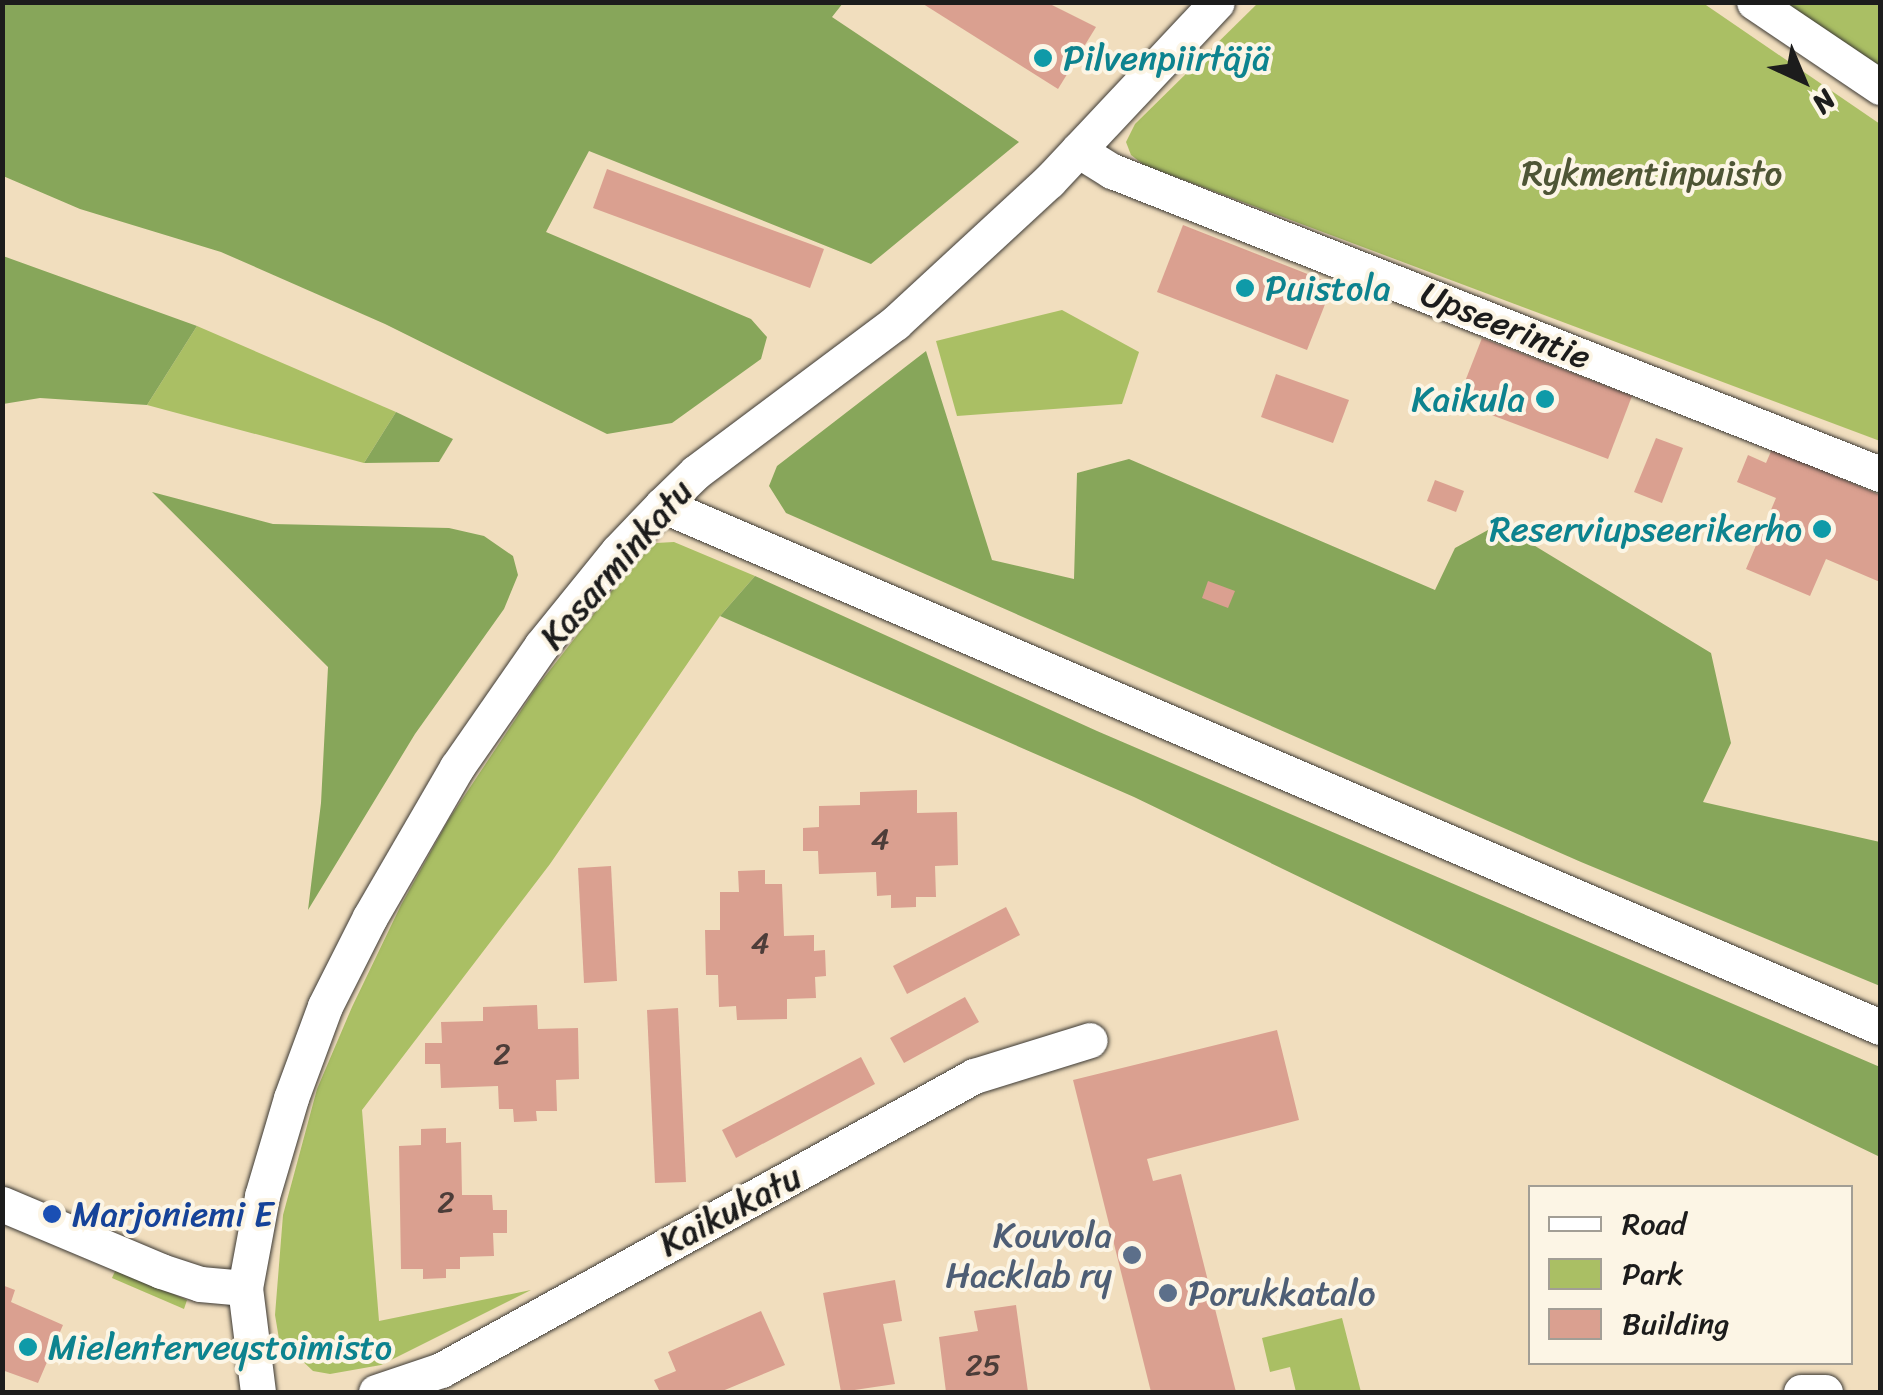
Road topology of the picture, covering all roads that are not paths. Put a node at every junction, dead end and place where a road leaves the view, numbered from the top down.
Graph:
1 (1217, 2) edge
2 (1754, 2) edge
3 (1880, 87) edge
4 (1078, 150) junction
5 (1880, 474) edge
6 (662, 505) junction
7 (1880, 1027) edge
8 (1090, 1040) dead end
9 (2, 1204) edge
10 (246, 1288) junction
11 (258, 1392) edge
12 (376, 1392) edge
13 (1801, 1392) edge
14 (1825, 1392) edge

1 - 4 street, Kasarminkatu
2 - 3 street
4 - 5 street, Upseerintie
4 - 6 street, Kasarminkatu
6 - 7 street
6 - 10 street, Kasarminkatu
8 - 12 street, Kaikukatu
9 - 10 street
10 - 11 street, Kasarminkatu
13 - 14 street

